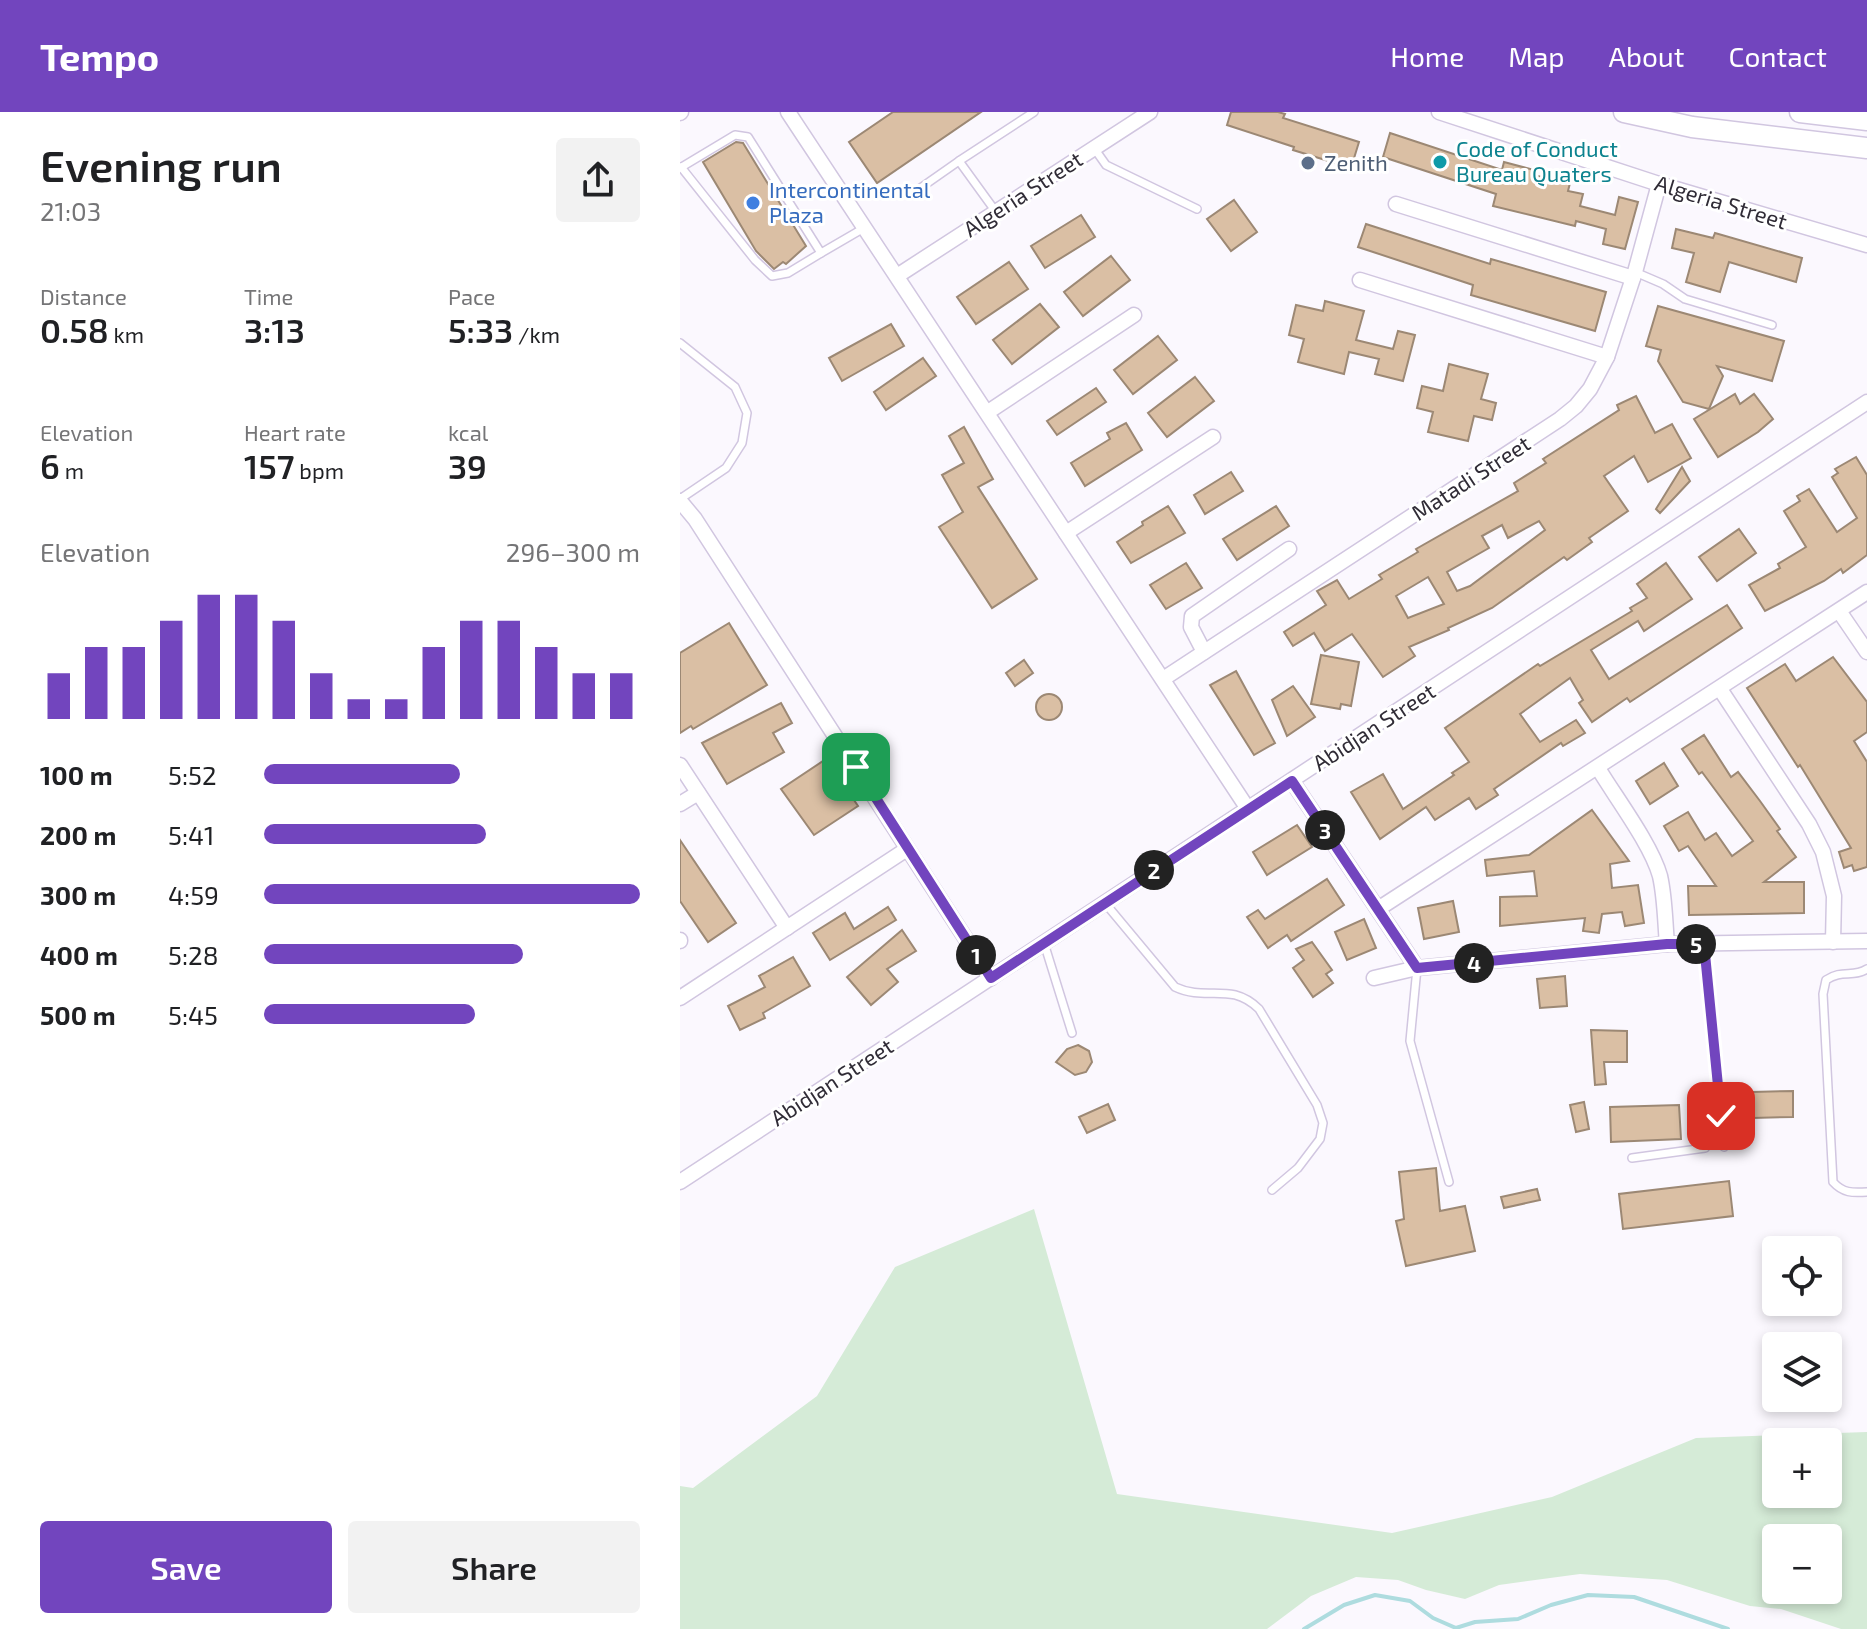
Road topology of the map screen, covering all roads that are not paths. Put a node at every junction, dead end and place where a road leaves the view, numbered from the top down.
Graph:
1 (788, 112) edge
2 (1034, 112) edge
3 (1150, 112) edge
4 (1439, 112) edge
5 (1624, 112) edge
6 (1800, 112) edge
7 (1667, 117) edge
8 (1694, 120) edge
9 (1867, 120) edge
10 (1094, 148) junction
11 (1867, 148) edge
12 (959, 161) junction
13 (680, 168) edge
14 (1659, 184) junction
15 (919, 189) dead end
16 (1396, 204) dead end
17 (1197, 209) dead end
18 (996, 212) junction
19 (864, 228) junction
20 (1867, 245) edge
21 (821, 253) junction
22 (1634, 275) junction
23 (897, 276) junction
24 (1360, 280) dead end
25 (1134, 315) dead end
26 (1772, 325) dead end
27 (680, 343) edge
28 (1607, 357) junction
29 (1867, 402) edge
30 (988, 412) junction
31 (1213, 437) dead end
32 (680, 500) edge
33 (1066, 533) junction
34 (1289, 549) dead end
35 (1867, 592) edge
36 (1839, 611) junction
37 (1204, 652) junction
38 (1867, 652) edge
39 (1163, 679) junction
40 (1720, 689) junction
41 (680, 765) edge
42 (1598, 768) junction
43 (1292, 781) junction
44 (698, 793) junction
45 (680, 804) edge
46 (1248, 809) junction
47 (907, 849) junction
48 (1105, 903) junction
49 (1378, 909) junction
50 (787, 928) junction
51 (1867, 941) edge
52 (1833, 942) junction
53 (1044, 943) junction
54 (1667, 944) junction
55 (1704, 944) junction
56 (1417, 968) junction
57 (1867, 969) edge
58 (991, 978) junction
59 (1374, 978) dead end
60 (680, 998) edge
61 (1072, 1033) dead end
62 (1721, 1116) junction
63 (1724, 1147) dead end
64 (1632, 1158) dead end
65 (680, 1182) edge
66 (1449, 1182) dead end
67 (1272, 1190) dead end
68 (1867, 1192) edge

1 - 19 street
2 - 12 lane
3 - 10 street, Algeria Street
4 - 14 street, Algeria Street
5 - 7 main road
6 - 9 main road
7 - 8 main road
8 - 11 main road
10 - 17 lane
10 - 18 street, Algeria Street
12 - 15 lane
12 - 18 lane
13 - 21 lane
13 - 21 lane
14 - 20 street, Algeria Street
14 - 22 street, Matadi Street
16 - 22 street
18 - 23 street, Algeria Street
19 - 21 lane
19 - 23 street
22 - 26 lane
22 - 28 street, Matadi Street
23 - 30 street
24 - 28 street
25 - 30 street
27 - 32 lane
28 - 37 street, Matadi Street
29 - 43 street, Abidjan Street
30 - 33 street
31 - 33 street
32 - 47 street
33 - 39 street
34 - 37 street
35 - 36 street
36 - 38 street
36 - 40 street
37 - 39 street, Matadi Street
39 - 46 street
40 - 42 street
40 - 52 street
41 - 44 street
42 - 49 street
42 - 54 street
43 - 46 street, Abidjan Street
43 - 49 street
44 - 45 street
44 - 50 street
46 - 48 street, Abidjan Street
47 - 50 street
47 - 58 street
48 - 53 street, Abidjan Street
48 - 67 lane
49 - 56 street
50 - 60 street
51 - 52 street
52 - 55 street
53 - 58 street, Abidjan Street
53 - 61 lane
54 - 55 street
54 - 56 street
55 - 62 lane
56 - 59 street
56 - 66 lane
57 - 68 lane
58 - 65 street, Abidjan Street
62 - 63 lane
62 - 64 lane

